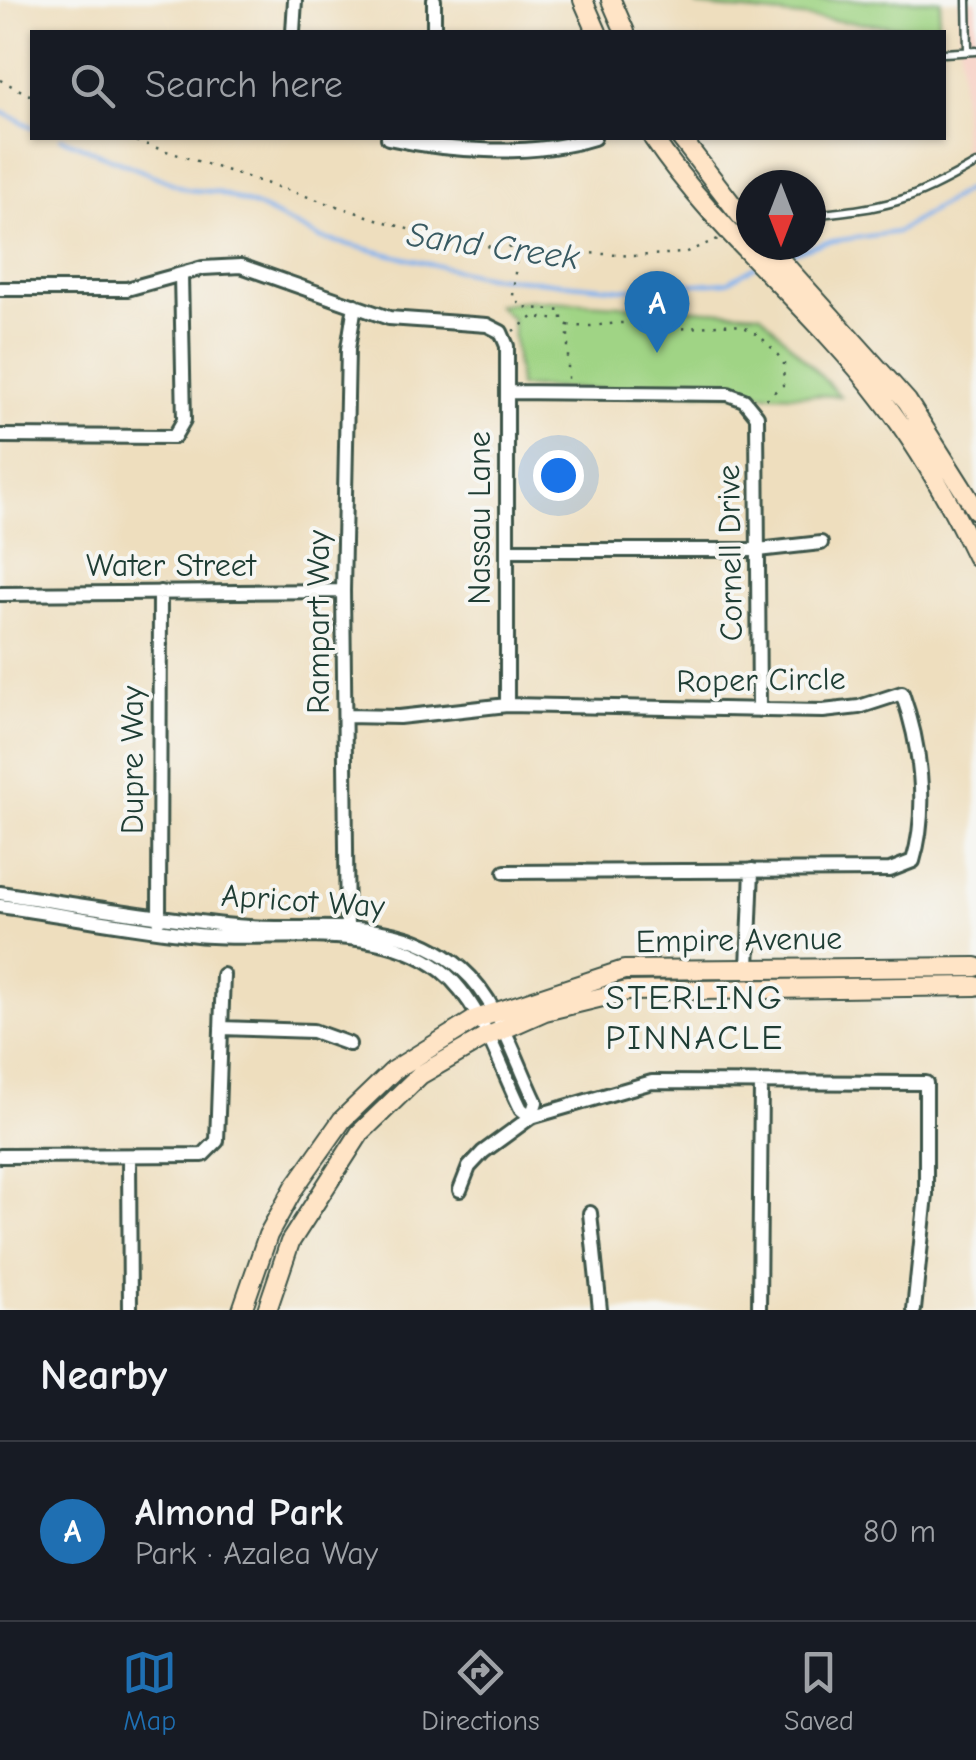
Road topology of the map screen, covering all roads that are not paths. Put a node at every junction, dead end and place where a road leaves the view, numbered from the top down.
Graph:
1 (294, 0) edge
2 (434, 0) edge
3 (583, 0) edge
4 (611, 0) edge
5 (967, 0) edge
6 (293, 30) edge
7 (434, 30) edge
8 (596, 30) edge
9 (625, 30) edge
10 (972, 51) edge
11 (946, 53) edge
12 (415, 140) edge
13 (584, 140) edge
14 (654, 140) edge
15 (683, 140) edge
16 (976, 164) edge
17 (736, 214) edge
18 (826, 214) edge
19 (736, 224) edge
20 (764, 260) edge
21 (782, 260) edge
22 (181, 275) junction
23 (0, 289) edge
24 (355, 305) junction
25 (507, 392) junction
26 (0, 436) edge
27 (976, 510) edge
28 (822, 543) dead end
29 (507, 550) junction
30 (758, 550) junction
31 (976, 556) edge
32 (344, 591) junction
33 (160, 592) junction
34 (0, 594) edge
35 (507, 706) junction
36 (760, 710) junction
37 (345, 716) junction
38 (752, 870) junction
39 (505, 872) dead end
40 (0, 893) edge
41 (0, 906) edge
42 (159, 922) junction
43 (347, 932) junction
44 (748, 967) junction
45 (976, 967) edge
46 (224, 975) dead end
47 (976, 986) edge
48 (484, 1016) junction
49 (221, 1028) junction
50 (493, 1034) junction
51 (349, 1044) dead end
52 (761, 1082) junction
53 (531, 1117) junction
54 (0, 1156) edge
55 (129, 1156) junction
56 (460, 1190) dead end
57 (590, 1213) dead end
58 (130, 1310) edge
59 (242, 1310) edge
60 (266, 1310) edge
61 (600, 1310) edge
62 (759, 1310) edge
63 (914, 1310) edge

1 - 6 street
2 - 7 street
3 - 8 street
4 - 9 street
5 - 10 lane
10 - 11 lane
12 - 13 street
14 - 19 street
15 - 17 street
16 - 18 lane
20 - 31 street
21 - 27 street
22 - 23 street
22 - 24 street
22 - 26 street
24 - 25 street, Nassau Lane
24 - 32 street, Rampart Way
25 - 29 street, Nassau Lane
25 - 30 street, Cornell Drive
28 - 30 street
29 - 30 street
29 - 35 street, Nassau Lane
30 - 36 street, Cornell Drive
32 - 33 street, Water Street
32 - 37 street, Rampart Way
33 - 34 street, Water Street
33 - 42 street, Dupre Way
35 - 36 street, Roper Circle
35 - 37 street, Roper Circle
36 - 38 street, Roper Circle
37 - 43 street, Rampart Way
38 - 39 street
38 - 44 street
40 - 42 street, Apricot Way
41 - 42 street, Apricot Way
42 - 43 street, Apricot Way
43 - 48 street, Apricot Way
44 - 45 street, Empire Avenue
44 - 48 street, Empire Avenue
46 - 49 street
47 - 50 street, Empire Avenue
48 - 50 street, Apricot Way
48 - 59 street, Empire Avenue
49 - 51 street
49 - 55 street
50 - 53 street, Apricot Way
50 - 60 street, Empire Avenue
52 - 53 street
52 - 62 street
52 - 63 street
53 - 56 street
54 - 55 street
55 - 58 street
57 - 61 street

